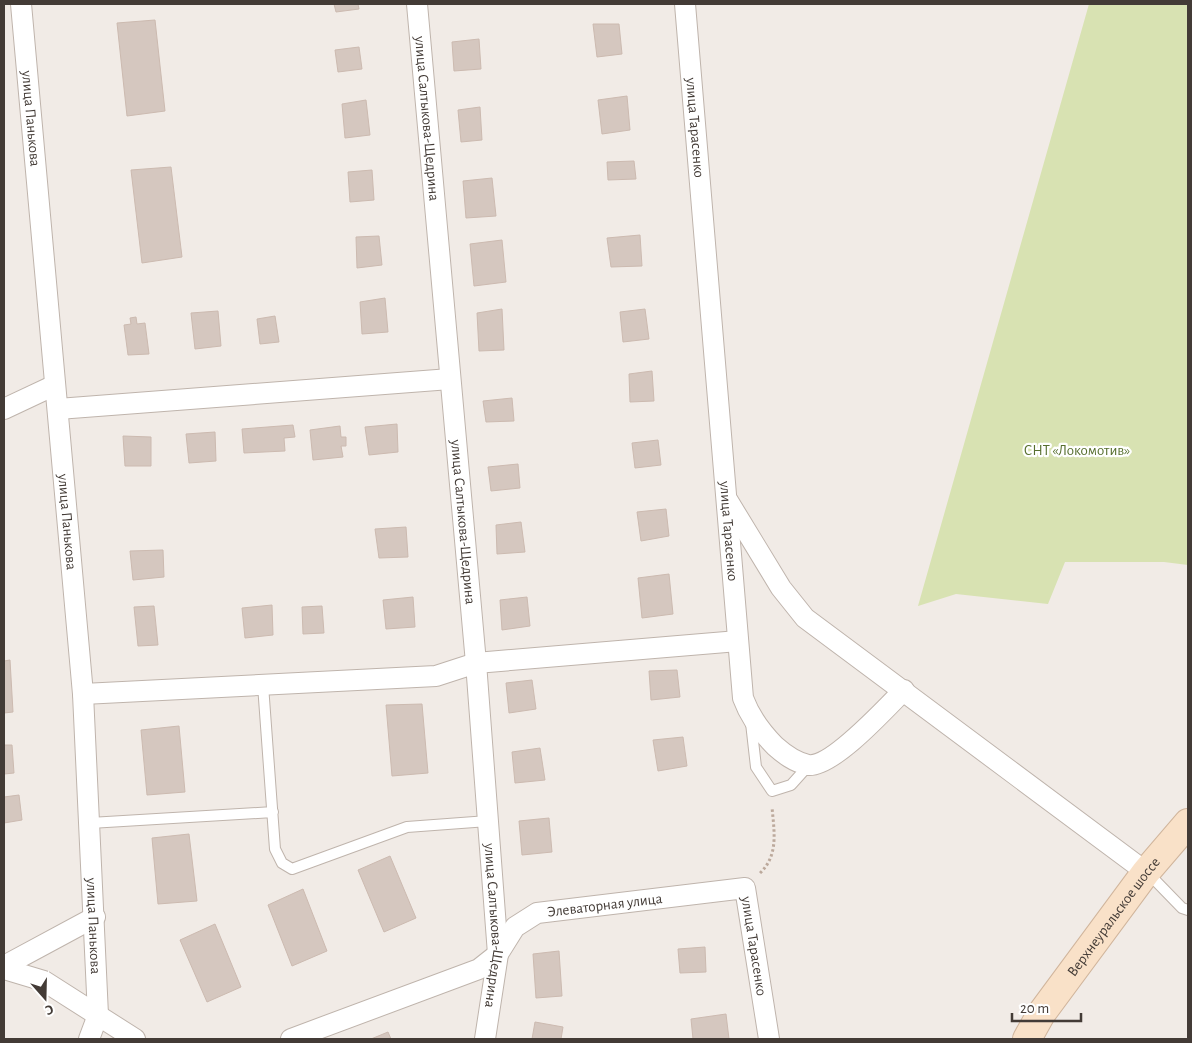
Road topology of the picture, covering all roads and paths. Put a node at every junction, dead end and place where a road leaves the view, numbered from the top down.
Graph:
1 (21, 4) edge
2 (417, 4) edge
3 (685, 4) edge
4 (450, 379) junction
5 (56, 385) junction
6 (4, 409) edge
7 (58, 409) junction
8 (726, 497) junction
9 (738, 641) junction
10 (476, 664) junction
11 (263, 685) junction
12 (904, 690) junction
13 (83, 694) junction
14 (750, 717) junction
15 (809, 765) junction
16 (772, 791) junction
17 (273, 812) junction
18 (488, 821) junction
19 (90, 823) junction
20 (1188, 823) edge
21 (1146, 872) junction
22 (745, 888) junction
23 (1188, 910) edge
24 (95, 917) junction
25 (498, 954) junction
26 (4, 966) edge
27 (4, 969) edge
28 (98, 1014) junction
29 (89, 1039) edge
30 (135, 1039) edge
31 (291, 1039) edge
32 (485, 1039) edge
33 (769, 1039) edge
34 (1027, 1039) edge

1 - 5 street, улица Панькова
2 - 4 street, улица Салтыкова-Щедрина
3 - 8 street, улица Тарасенко
4 - 7 street
4 - 10 street, улица Салтыкова-Щедрина
5 - 6 street
5 - 7 street, улица Панькова
7 - 13 street, улица Панькова
8 - 9 street, улица Тарасенко
8 - 12 street
9 - 10 street
9 - 14 street, улица Тарасенко
10 - 11 street
10 - 18 street, улица Салтыкова-Щедрина
11 - 13 street
11 - 17 lane
12 - 15 street
12 - 21 street
13 - 19 street, улица Панькова
14 - 15 street
14 - 16 lane, улица Тарасенко
15 - 16 lane
16 - 22 path, улица Тарасенко
17 - 18 lane
17 - 19 lane
18 - 25 street, улица Салтыкова-Щедрина
19 - 24 street, улица Панькова
20 - 21 main road, Верхнеуральское шоссе
21 - 23 lane
21 - 34 main road, Верхнеуральское шоссе
22 - 25 street, Элеваторная улица
22 - 33 street, улица Тарасенко
24 - 26 street
24 - 28 street, улица Панькова
25 - 31 street, Элеваторная улица
25 - 32 street, улица Салтыкова-Щедрина
27 - 28 street
28 - 29 street, улица Панькова
28 - 30 street

